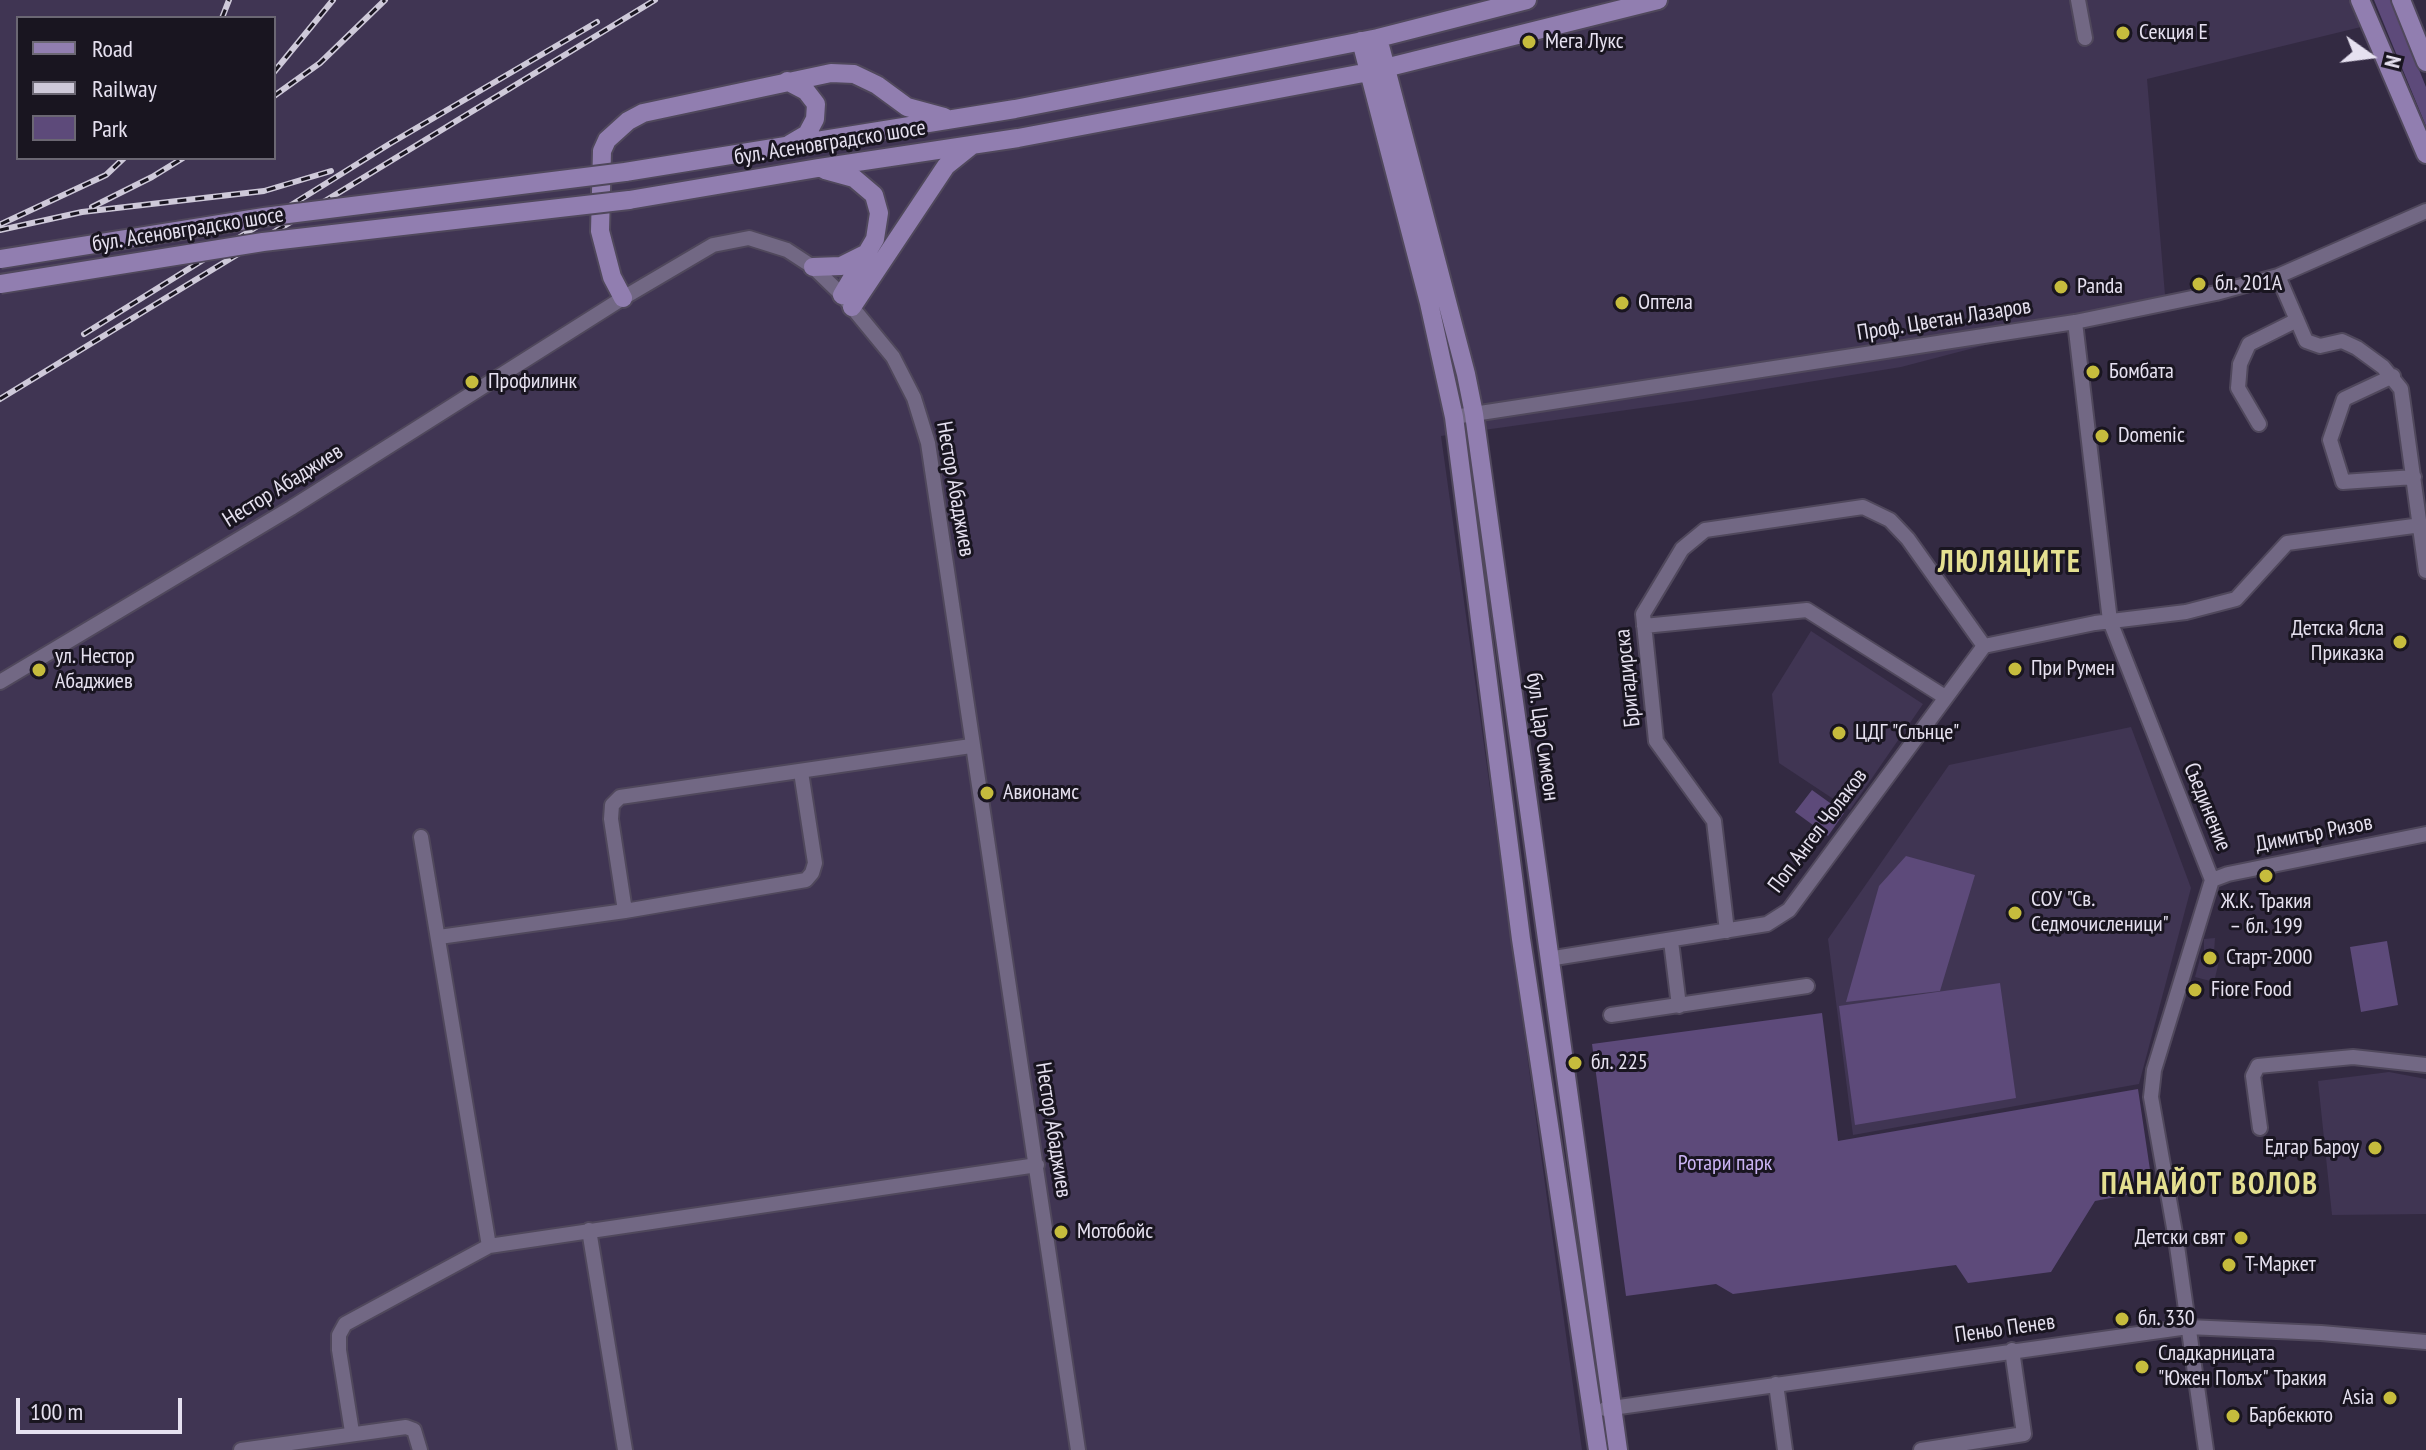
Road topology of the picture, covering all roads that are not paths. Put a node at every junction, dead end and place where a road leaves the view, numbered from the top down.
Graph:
1 (1527, 0) edge
2 (1658, 0) edge
3 (2078, 0) edge
4 (2360, 0) edge
5 (2401, 0) edge
6 (2085, 38) dead end
7 (1370, 40) junction
8 (2426, 62) edge
9 (1378, 70) junction
10 (787, 81) junction
11 (955, 119) junction
12 (974, 145) junction
13 (785, 146) junction
14 (2426, 154) edge
15 (818, 168) junction
16 (2426, 211) edge
17 (867, 253) junction
18 (0, 259) edge
19 (813, 267) junction
20 (2278, 276) junction
21 (0, 284) edge
22 (623, 298) junction
23 (847, 301) junction
24 (2297, 320) junction
25 (2075, 322) junction
26 (2393, 376) junction
27 (1474, 414) junction
28 (1454, 417) junction
29 (2259, 424) dead end
30 (2414, 477) junction
31 (2421, 525) junction
32 (2426, 571) edge
33 (2110, 621) junction
34 (1644, 626) junction
35 (1984, 646) junction
36 (0, 682) edge
37 (1945, 697) junction
38 (971, 746) junction
39 (801, 772) junction
40 (2426, 834) edge
41 (421, 837) dead end
42 (2212, 880) junction
43 (625, 911) junction
44 (1727, 931) junction
45 (439, 937) junction
46 (1671, 941) junction
47 (1548, 959) junction
48 (1807, 986) dead end
49 (1679, 1006) junction
50 (1611, 1015) dead end
51 (2426, 1065) edge
52 (2260, 1128) dead end
53 (1037, 1165) junction
54 (589, 1230) junction
55 (489, 1246) junction
56 (2188, 1327) junction
57 (2426, 1342) edge
58 (2012, 1350) junction
59 (1776, 1384) junction
60 (1612, 1408) junction
61 (1592, 1411) junction
62 (352, 1432) junction
63 (241, 1450) edge
64 (420, 1450) edge
65 (625, 1450) edge
66 (1078, 1450) edge
67 (1598, 1450) edge
68 (1618, 1450) edge
69 (1785, 1450) edge
70 (1921, 1450) edge
71 (2206, 1450) edge

1 - 7 main road, бул. Асеновградско шосе
2 - 9 main road, бул. Асеновградско шосе
3 - 6 street
4 - 14 main road
5 - 8 main road
7 - 9 main road, бул. Цар Симеон
7 - 11 main road, бул. Асеновградско шосе
9 - 12 main road, бул. Асеновградско шосе
9 - 27 main road, бул. Цар Симеон
9 - 28 main road, бул. Цар Симеон
10 - 11 main road
10 - 13 main road
10 - 22 main road
11 - 13 main road, бул. Асеновградско шосе
12 - 15 main road, бул. Асеновградско шосе
12 - 23 main road
13 - 18 main road, бул. Асеновградско шосе, bridge
15 - 17 main road
15 - 21 main road, бул. Асеновградско шосе, bridge
16 - 20 street, Проф. Цветан Лазаров
17 - 19 main road
17 - 23 main road
19 - 22 street, Нестор Абаджиев
19 - 23 street, Нестор Абаджиев
20 - 24 street
20 - 25 street, Проф. Цветан Лазаров
22 - 36 street, Нестор Абаджиев
23 - 38 street, Нестор Абаджиев
24 - 26 street
24 - 29 street
25 - 27 street, Проф. Цветан Лазаров
25 - 33 street, Съединение
26 - 30 street
26 - 30 street
27 - 28 street, Проф. Цветан Лазаров
27 - 47 main road, бул. Цар Симеон
28 - 61 main road, бул. Цар Симеон
30 - 31 street
31 - 32 street
31 - 33 street
33 - 35 street
33 - 42 street, Съединение
34 - 35 street, Бригадирска
34 - 37 street
34 - 44 street, Бригадирска
35 - 37 street, Поп Ангел Чолаков
37 - 44 street, Поп Ангел Чолаков
38 - 39 street
38 - 53 street, Нестор Абаджиев
39 - 43 street
39 - 43 street
40 - 42 street, Димитър Ризов
41 - 45 street
42 - 56 street, Съединение
43 - 45 street
44 - 46 street, Поп Ангел Чолаков
45 - 55 street
46 - 47 street, Поп Ангел Чолаков
46 - 49 street
47 - 60 main road, бул. Цар Симеон
48 - 49 street
49 - 50 street
51 - 52 street
53 - 54 street
53 - 66 street, Нестор Абаджиев
54 - 55 street
54 - 65 street
55 - 62 street
56 - 57 street, Пеньо Пенев
56 - 58 street, Пеньо Пенев
56 - 71 street, Съединение
58 - 59 street, Пеньо Пенев
58 - 70 street
59 - 60 street, Пеньо Пенев
59 - 69 street
60 - 61 street, Пеньо Пенев
60 - 68 main road, бул. Цар Симеон
61 - 67 main road, бул. Цар Симеон
62 - 63 street
62 - 64 street

